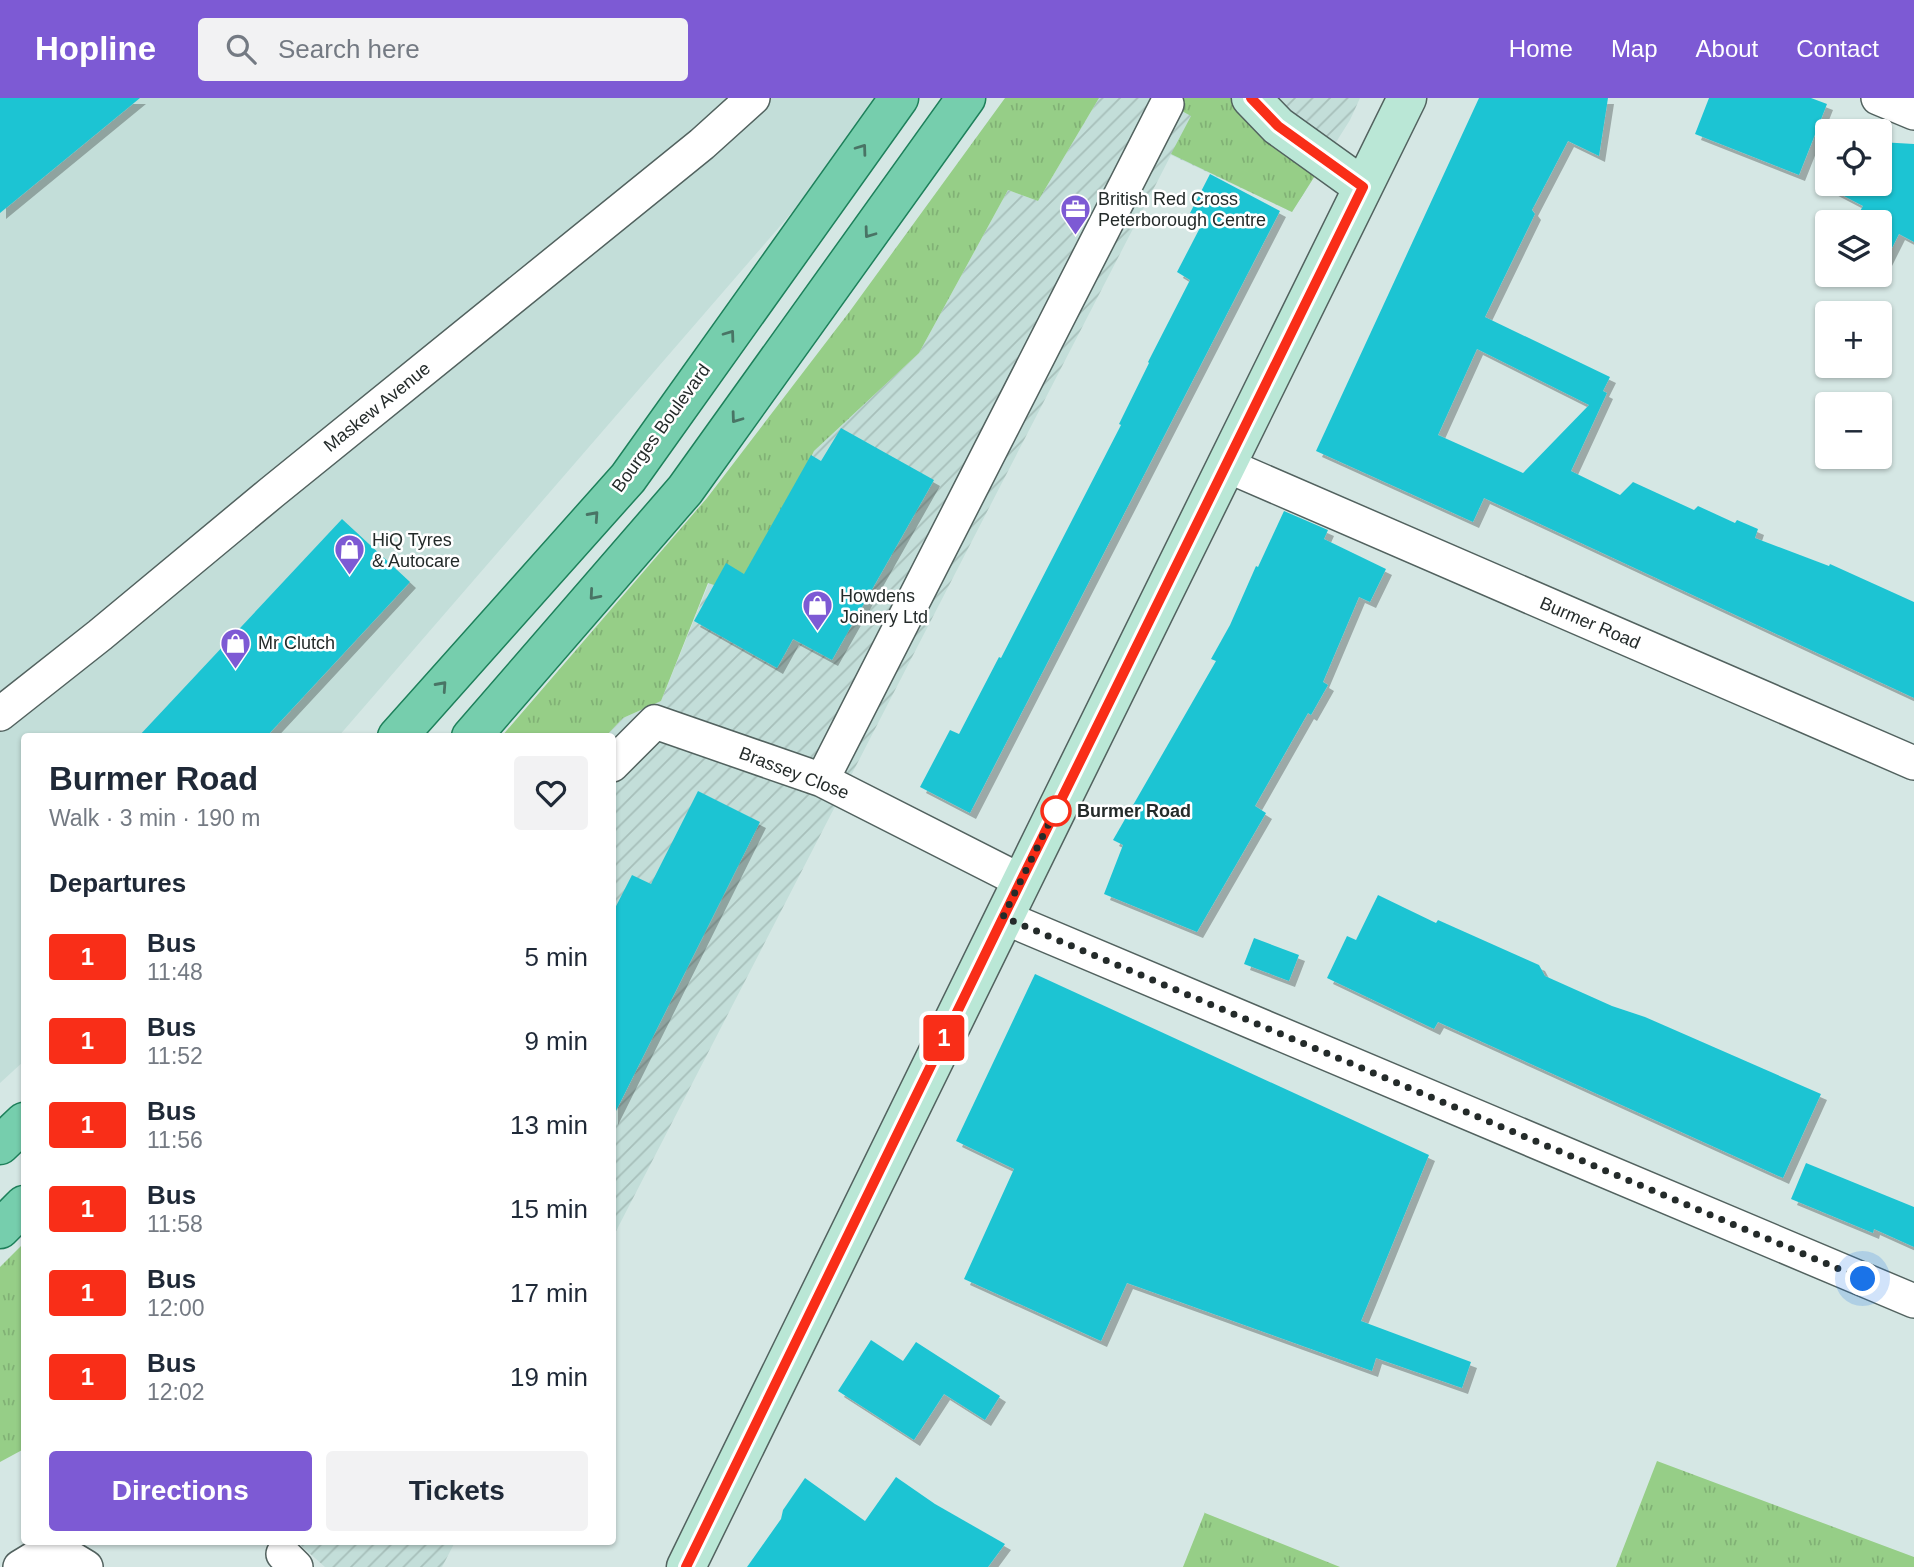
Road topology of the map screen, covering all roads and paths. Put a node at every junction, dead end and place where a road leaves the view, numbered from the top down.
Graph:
1 (753, 98) edge
2 (899, 98) edge
3 (966, 98) edge
4 (1251, 98) edge
5 (1407, 98) edge
6 (1878, 98) edge
7 (1167, 104) dead end
8 (1914, 113) edge
9 (1363, 187) junction
10 (1228, 466) junction
11 (0, 714) edge
12 (401, 733) edge
13 (474, 733) edge
14 (616, 761) edge
15 (1914, 763) edge
16 (822, 780) junction
17 (1021, 881) junction
18 (1003, 917) junction
19 (21, 1125) edge
20 (0, 1145) edge
21 (21, 1208) edge
22 (0, 1229) edge
23 (1914, 1301) edge
24 (20, 1567) edge
25 (86, 1567) edge
26 (686, 1567) edge

1 - 11 street, Maskew Avenue
12 -> 2 main road, Bourges Boulevard
3 -> 13 main road
4 - 9 street
5 - 9 street
6 - 8 street
7 - 16 street
9 - 10 street
10 - 15 street, Burmer Road
10 - 17 street
14 - 16 street, Brassey Close
16 - 17 street, Brassey Close
17 - 18 street
18 - 23 street
18 - 26 street
19 - 20 main road
21 - 22 main road
24 - 25 street

